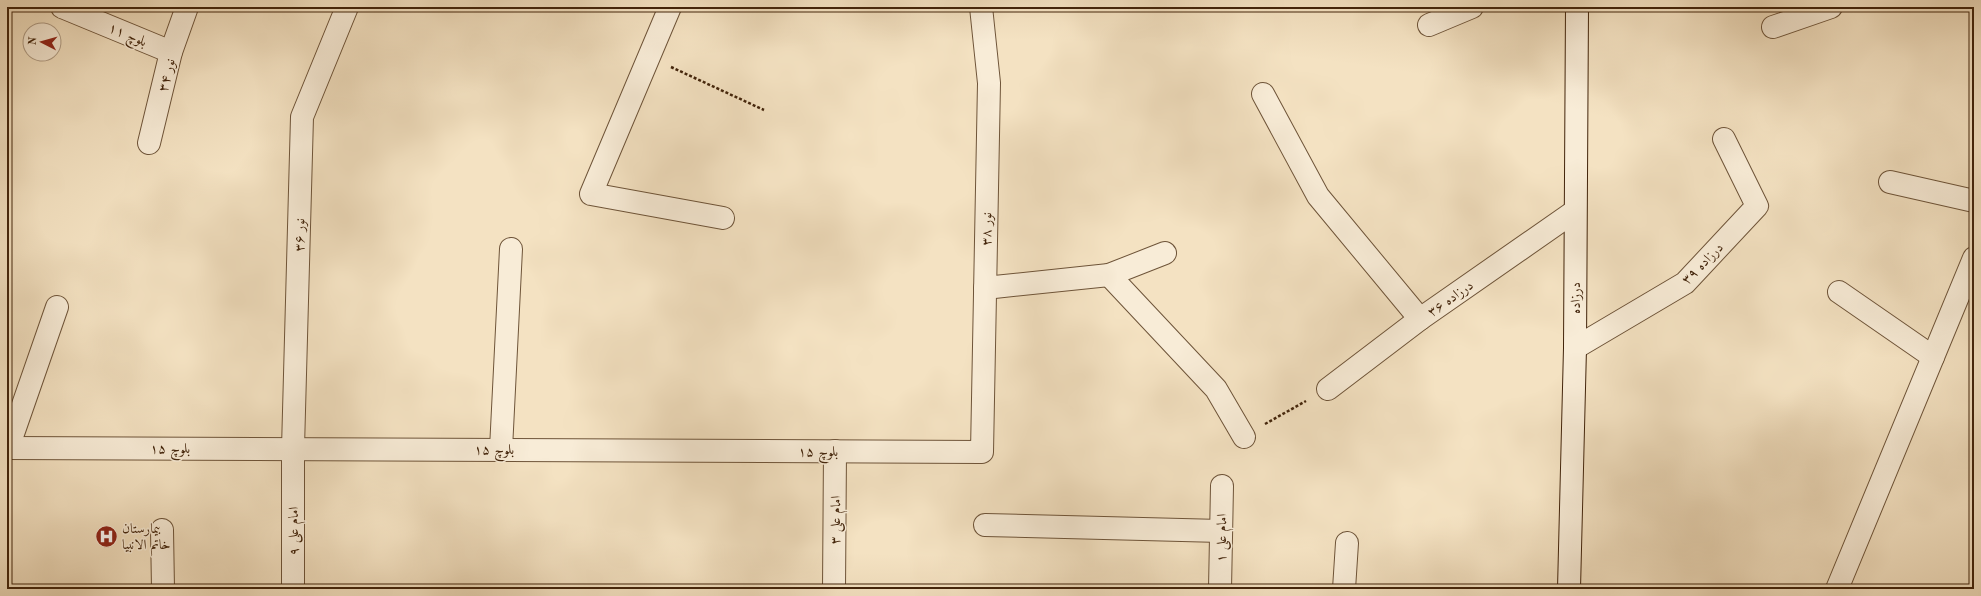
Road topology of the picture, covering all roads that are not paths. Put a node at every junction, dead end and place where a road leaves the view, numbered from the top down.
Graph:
1 (62, 7) edge
2 (187, 7) edge
3 (347, 7) edge
4 (670, 7) edge
5 (981, 7) edge
6 (1472, 7) edge
7 (1577, 7) edge
8 (1831, 7) edge
9 (1429, 25) dead end
10 (1773, 27) dead end
11 (171, 52) junction
12 (1264, 94) dead end
13 (1724, 139) dead end
14 (149, 143) dead end
15 (1890, 182) dead end
16 (1974, 201) edge
17 (1575, 211) junction
18 (723, 218) dead end
19 (511, 249) dead end
20 (1165, 253) dead end
21 (1974, 258) edge
22 (1109, 275) junction
23 (985, 288) junction
24 (1839, 292) dead end
25 (57, 307) dead end
26 (1420, 319) junction
27 (1575, 348) junction
28 (1933, 357) junction
29 (1328, 389) road end
30 (1244, 437) road end
31 (7, 448) edge
32 (294, 448) junction
33 (501, 449) junction
34 (835, 451) junction
35 (982, 452) joint
36 (293, 472) joint
37 (1222, 486) dead end
38 (985, 525) dead end
39 (162, 530) dead end
40 (1221, 531) junction
41 (1347, 543) dead end
42 (163, 589) edge
43 (293, 589) edge
44 (834, 589) edge
45 (1220, 589) edge
46 (1344, 589) edge
47 (1570, 589) edge
48 (1837, 589) edge

1 - 11 street, بلوچ ۱۱
2 - 11 street, نور ۳۴
3 - 32 street, نور ۳۶
4 - 18 street
5 - 23 street, نور ۳۸
6 - 9 street
7 - 17 street, درزاده
8 - 10 street
11 - 14 street, نور ۳۴
12 - 26 street
13 - 27 street, درزاده ۳۹
15 - 16 street
17 - 26 street, درزاده ۳۶
17 - 27 street, درزاده
19 - 33 street
20 - 22 street
21 - 28 street
22 - 23 street
22 - 30 street
23 - 35 street, نور ۳۸
24 - 28 street
25 - 31 street
26 - 29 street, درزاده ۳۶
27 - 47 street, درزاده
28 - 48 street
31 - 32 street, بلوچ ۱۵
32 - 33 street, بلوچ ۱۵
32 - 36 street, نور ۳۶
33 - 34 street, بلوچ ۱۵
34 - 35 street, بلوچ ۱۵
34 - 44 street, امام علی ۳
36 - 43 street, امام علی ۹
37 - 40 street, امام علی ۱
38 - 40 street
39 - 42 street
40 - 45 street, امام علی ۱
41 - 46 street

